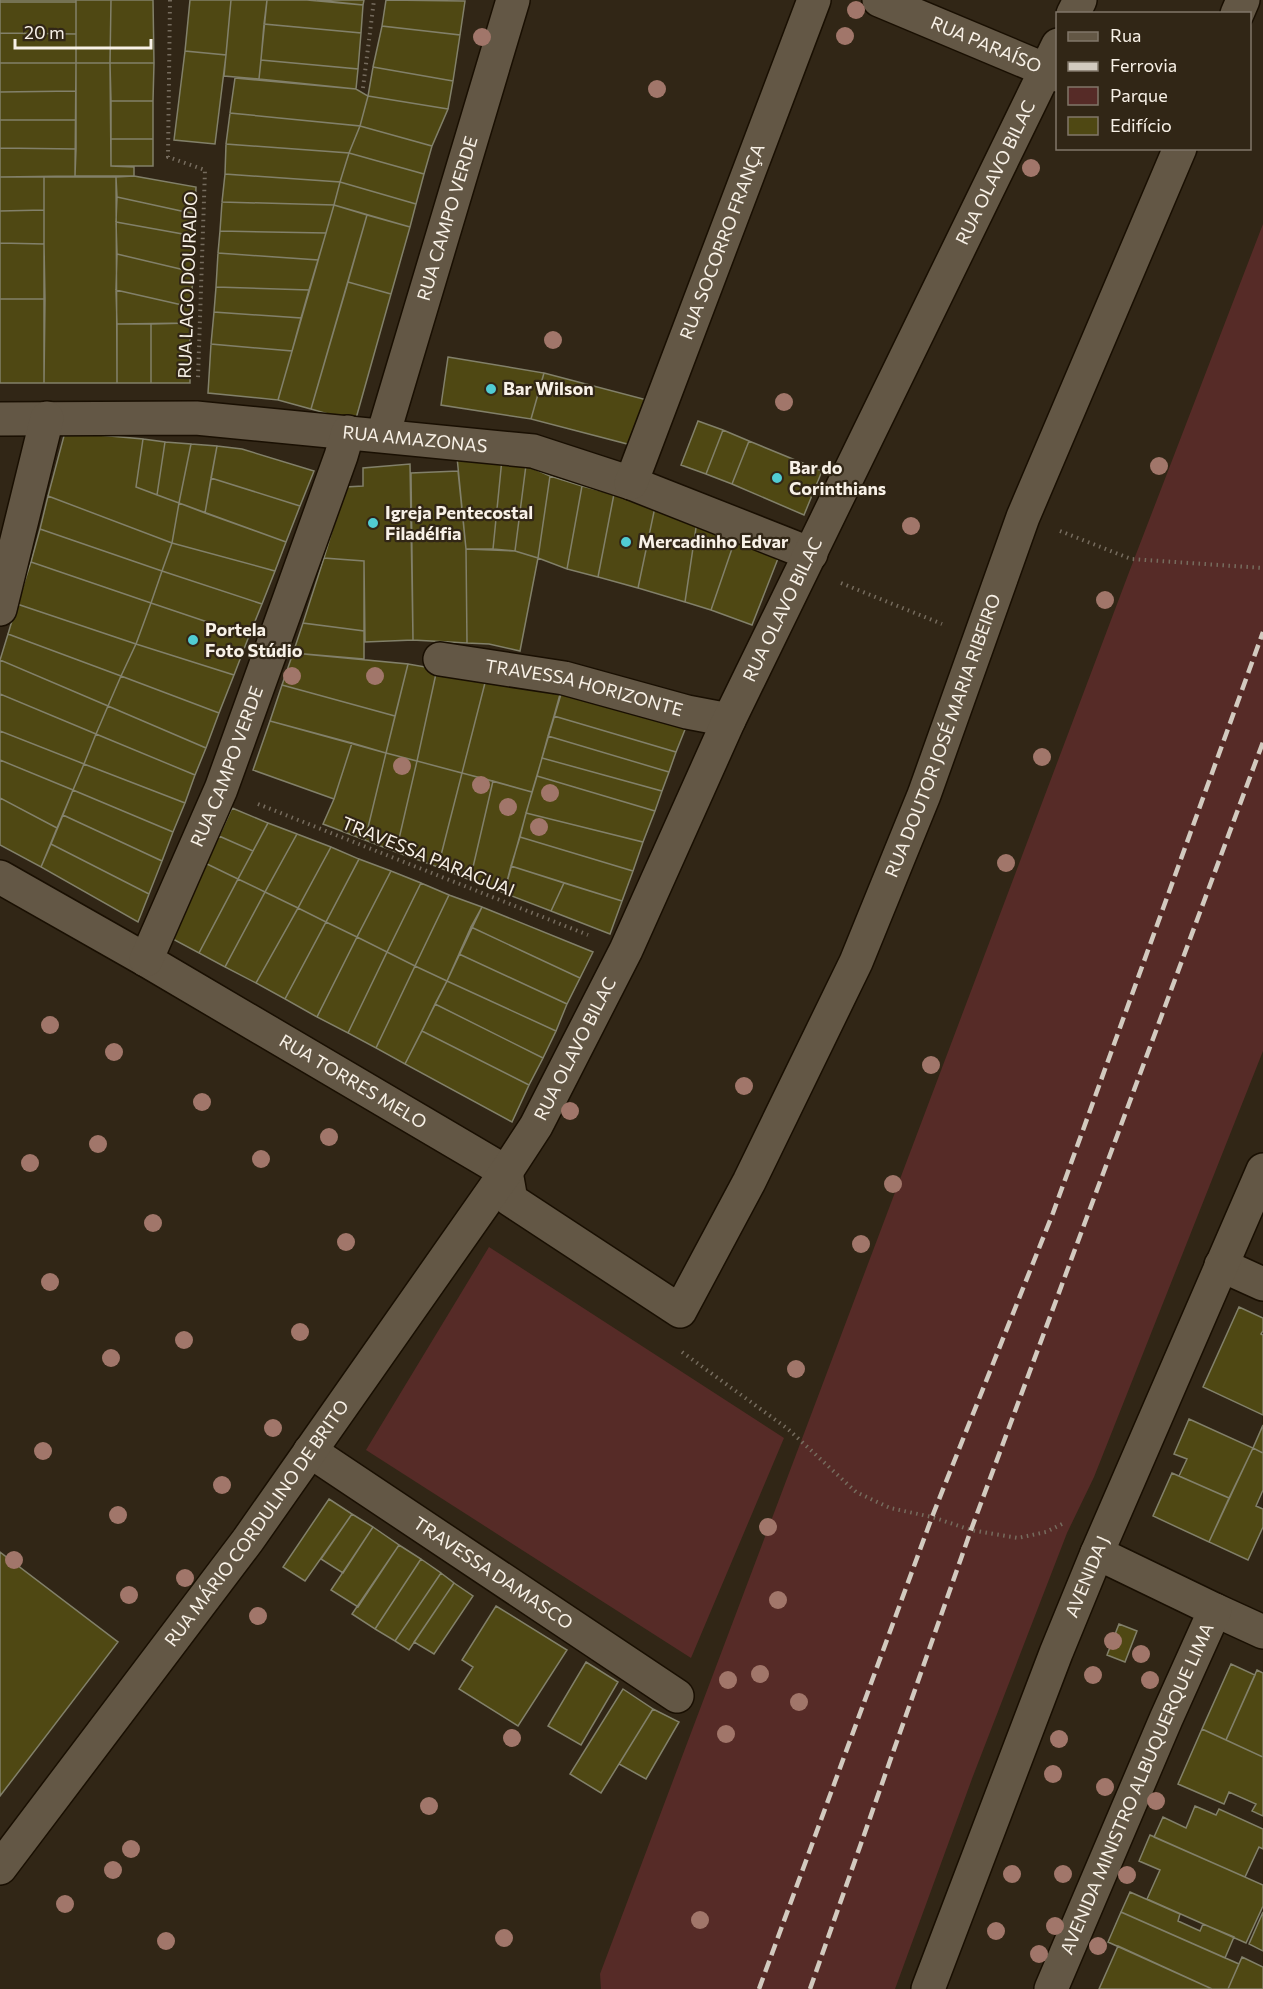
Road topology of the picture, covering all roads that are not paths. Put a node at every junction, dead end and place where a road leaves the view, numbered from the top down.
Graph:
1 (513, 0) edge
2 (814, 0) edge
3 (879, 0) edge
4 (1054, 63) edge
5 (1179, 150) edge
6 (0, 418) edge
7 (46, 418) junction
8 (348, 432) junction
9 (383, 435) junction
10 (631, 483) junction
11 (807, 561) junction
12 (0, 609) edge
13 (440, 658) dead end
14 (729, 720) junction
15 (0, 877) edge
16 (146, 960) junction
17 (1263, 1170) edge
18 (506, 1172) junction
19 (1221, 1265) junction
20 (1263, 1284) edge
21 (310, 1451) junction
22 (1097, 1553) junction
23 (1215, 1610) junction
24 (1263, 1632) edge
25 (677, 1696) dead end
26 (0, 1868) edge
27 (928, 1989) edge
28 (1050, 1989) edge

1 - 9 street, RUA CAMPO VERDE
2 - 10 street, RUA SOCORRO FRANÇA
3 - 4 street, RUA PARAÍSO
4 - 11 street, RUA OLAVO BILAC
5 - 18 street, RUA DOUTOR JOSÉ MARIA RIBEIRO
6 - 7 street, RUA AMAZONAS
7 - 8 street, RUA AMAZONAS
7 - 12 street
8 - 9 street, RUA AMAZONAS
8 - 16 street, RUA CAMPO VERDE
9 - 10 street, RUA AMAZONAS
10 - 11 street, RUA AMAZONAS
11 - 14 street, RUA OLAVO BILAC
13 - 14 street, TRAVESSA HORIZONTE
14 - 18 street, RUA OLAVO BILAC
15 - 16 street, RUA TORRES MELO
16 - 18 street, RUA TORRES MELO
17 - 19 street, AVENIDA J
18 - 21 street, RUA MÁRIO CORDULINO DE BRITO
19 - 20 street
19 - 22 street, AVENIDA J
21 - 25 street, TRAVESSA DAMASCO
21 - 26 street, RUA MÁRIO CORDULINO DE BRITO
22 - 23 street, AVENIDA MINISTRO ALBUQUERQUE LIMA
22 - 27 street, AVENIDA J
23 - 24 street
23 - 28 street, AVENIDA MINISTRO ALBUQUERQUE LIMA

